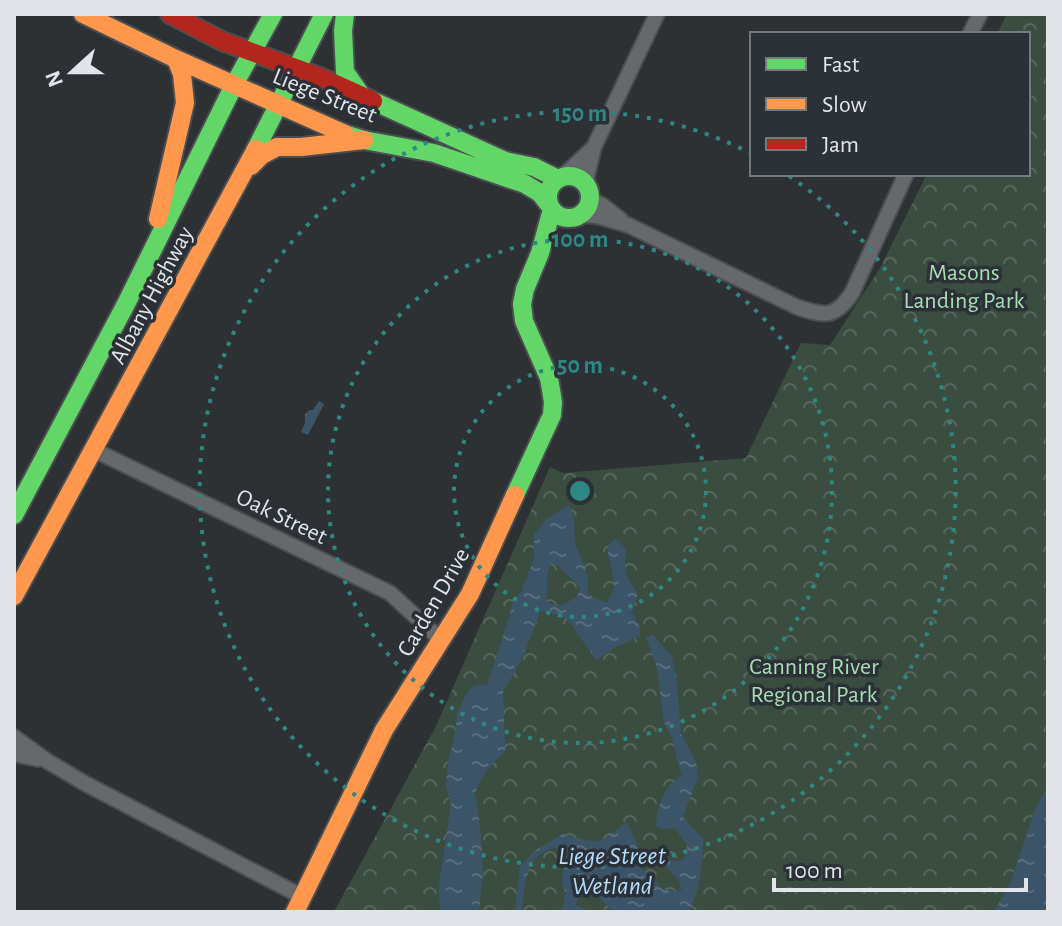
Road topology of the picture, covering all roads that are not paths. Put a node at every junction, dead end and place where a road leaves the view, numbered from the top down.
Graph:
1 (83, 14) edge
2 (170, 14) edge
3 (273, 14) edge
4 (324, 14) edge
5 (345, 14) edge
6 (657, 14) edge
7 (980, 14) edge
8 (971, 32) edge
9 (251, 52) junction
10 (176, 59) junction
11 (297, 68) junction
12 (235, 83) junction
13 (361, 95) junction
14 (280, 103) junction
15 (364, 140) junction
16 (594, 147) junction
17 (244, 173) junction
18 (905, 176) edge
19 (560, 178) junction
20 (581, 204) junction
21 (551, 208) junction
22 (152, 253) junction
23 (537, 262) junction
24 (94, 450) junction
25 (14, 515) edge
26 (14, 596) edge
27 (440, 639) junction
28 (14, 737) edge
29 (14, 754) edge
30 (47, 761) junction
31 (299, 904) edge

1 - 10 main road, Liege Street
2 - 9 main road, Liege Street
3 - 9 main road, Albany Highway
4 - 11 main road, Albany Highway
5 - 13 main road
6 - 16 street
7 - 8 street
9 - 11 main road, Liege Street
9 - 12 main road, Albany Highway
10 - 12 main road, Liege Street
10 - 22 main road
11 - 13 main road, Liege Street
11 - 14 main road, Albany Highway
12 - 14 main road, Liege Street
12 - 22 main road, Albany Highway
13 - 19 main road, Liege Street
14 - 15 main road, Liege Street
14 - 17 main road, Albany Highway
15 - 17 main road
15 - 21 main road, Liege Street
16 - 19 street
16 - 20 street
17 - 24 main road, Albany Highway
18 - 20 street, Liege Street
19 - 20 main road, Liege Street
19 - 21 main road
20 - 21 main road, Liege Street
20 - 23 main road, Carden Drive
21 - 23 main road, Carden Drive
22 - 25 main road, Albany Highway
23 - 27 main road, Carden Drive
24 - 26 main road, Albany Highway
24 - 27 street, Oak Street
27 - 31 main road, Carden Drive
28 - 30 street
29 - 30 street
30 - 31 street

